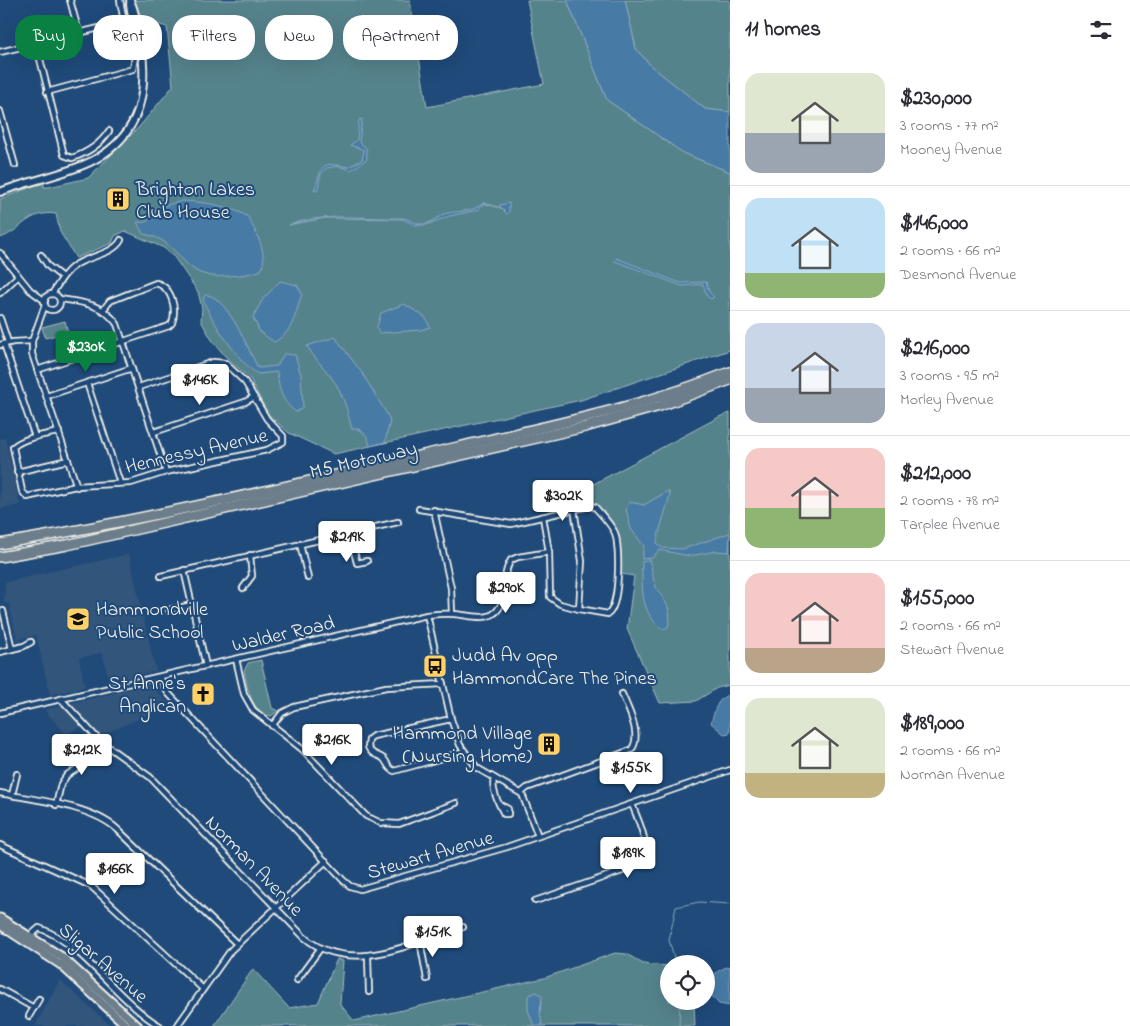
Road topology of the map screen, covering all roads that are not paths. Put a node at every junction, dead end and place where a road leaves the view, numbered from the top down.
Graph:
1 (70, 0) edge
2 (120, 0) edge
3 (130, 0) edge
4 (74, 15) edge
5 (123, 15) edge
6 (15, 48) edge
7 (0, 52) edge
8 (40, 60) edge
9 (134, 60) edge
10 (47, 92) junction
11 (0, 111) edge
12 (109, 131) dead end
13 (2, 133) edge
14 (15, 166) dead end
15 (0, 192) edge
16 (121, 240) dead end
17 (0, 253) edge
18 (41, 255) dead end
19 (18, 276) junction
20 (62, 277) junction
21 (59, 282) junction
22 (0, 293) edge
23 (50, 295) junction
24 (40, 296) junction
25 (60, 298) junction
26 (73, 301) junction
27 (45, 303) junction
28 (59, 306) junction
29 (52, 310) junction
30 (103, 310) junction
31 (0, 318) edge
32 (38, 320) junction
33 (32, 341) junction
34 (123, 341) junction
35 (4, 344) edge
36 (132, 368) junction
37 (37, 370) junction
38 (730, 372) edge
39 (730, 380) edge
40 (87, 383) junction
41 (139, 387) junction
42 (47, 396) junction
43 (254, 397) junction
44 (59, 432) junction
45 (154, 432) junction
46 (35, 437) junction
47 (68, 460) junction
48 (17, 472) junction
49 (166, 472) junction
50 (120, 483) junction
51 (77, 487) junction
52 (419, 509) dead end
53 (574, 509) junction
54 (434, 510) junction
55 (543, 517) junction
56 (398, 522) dead end
57 (349, 533) junction
58 (0, 544) edge
59 (300, 544) junction
60 (549, 552) junction
61 (250, 555) junction
62 (0, 557) edge
63 (367, 561) dead end
64 (184, 570) junction
65 (161, 576) dead end
66 (308, 578) dead end
67 (243, 588) dead end
68 (192, 605) junction
69 (579, 609) junction
70 (169, 610) dead end
71 (3, 611) dead end
72 (452, 613) junction
73 (427, 615) junction
74 (31, 642) dead end
75 (12, 649) junction
76 (0, 652) edge
77 (236, 659) junction
78 (206, 666) junction
79 (160, 677) junction
80 (443, 684) junction
81 (622, 694) dead end
82 (61, 699) junction
83 (0, 713) edge
84 (451, 718) junction
85 (272, 726) junction
86 (109, 748) junction
87 (464, 752) junction
88 (730, 770) edge
89 (17, 774) dead end
90 (494, 778) junction
91 (0, 793) edge
92 (521, 793) junction
93 (12, 796) junction
94 (456, 803) dead end
95 (500, 804) dead end
96 (632, 804) junction
97 (56, 805) junction
98 (381, 823) junction
99 (379, 830) dead end
100 (538, 836) junction
101 (0, 844) edge
102 (326, 861) junction
103 (535, 901) dead end
104 (276, 908) junction
105 (0, 918) edge
106 (0, 925) edge
107 (463, 927) dead end
108 (30, 936) junction
109 (420, 940) junction
110 (237, 944) junction
111 (320, 949) junction
112 (368, 956) junction
113 (427, 979) dead end
114 (297, 980) dead end
115 (0, 989) edge
116 (203, 989) junction
117 (369, 992) dead end
118 (39, 999) dead end
119 (34, 1008) junction
120 (29, 1016) dead end
121 (127, 1026) edge
122 (138, 1026) edge
123 (160, 1026) edge
124 (177, 1026) edge

1 - 4 street
2 - 5 street
3 - 15 street
6 - 7 street
8 - 10 street
9 - 10 street
10 - 12 street
11 - 13 street
13 - 14 street
16 - 20 street
17 - 19 street
18 - 20 street
19 - 22 street
19 - 24 street
20 - 21 street
21 - 23 street
21 - 25 street
23 - 24 street
23 - 25 street
23 - 27 street
24 - 27 street
25 - 26 street
25 - 28 street
26 - 28 street
26 - 30 street
27 - 29 street
27 - 32 street
28 - 29 street
29 - 32 street
30 - 34 street
30 - 34 street
31 - 35 street
32 - 33 street
33 - 35 street
33 - 37 street
34 - 36 street
34 - 37 street
35 - 46 street
36 - 40 street
36 - 41 street
37 - 42 street
38 - 58 highway, M5 Motorway
39 - 62 highway, M5 Motorway
40 - 42 street
40 - 50 street
41 - 43 street, Hennessy Avenue
41 - 45 street
42 - 44 street
43 - 45 street
43 - 49 street, Hennessy Avenue
44 - 46 street, Hennessy Avenue
44 - 47 street
45 - 49 street
46 - 48 street, Hennessy Avenue
47 - 48 street
47 - 51 street
48 - 51 street, Hennessy Avenue
49 - 50 street, Hennessy Avenue
50 - 51 street, Hennessy Avenue
52 - 54 street
53 - 55 street
53 - 69 street
53 - 69 street
54 - 55 street
54 - 72 street
55 - 60 street
56 - 57 street
57 - 59 street
57 - 63 street
59 - 61 street
59 - 66 street
60 - 69 street
60 - 72 street, Walder Road
61 - 64 street
61 - 67 street
64 - 65 street
64 - 68 street
68 - 70 street
68 - 78 street
71 - 75 street
72 - 73 street, Walder Road
73 - 77 street, Walder Road
73 - 80 street
74 - 75 street
75 - 76 street
77 - 78 street, Walder Road
77 - 85 street
78 - 79 street, Walder Road
79 - 82 street, Walder Road
79 - 102 street, Stewart Avenue
80 - 84 street
80 - 85 street
81 - 92 street
82 - 83 street, Walder Road
82 - 86 street, Norman Avenue
84 - 87 street
84 - 87 street
85 - 98 street
86 - 97 street
86 - 104 street, Norman Avenue
87 - 90 street
88 - 96 street, Stewart Avenue
89 - 93 street
90 - 92 street
90 - 95 street
91 - 93 street
92 - 100 street
93 - 97 street
94 - 98 street
96 - 100 street, Stewart Avenue
96 - 103 street
97 - 110 street
98 - 99 street
100 - 102 street, Stewart Avenue
101 - 116 street
102 - 104 street
104 - 110 street
104 - 111 street, Norman Avenue
105 - 108 main road
106 - 121 main road
107 - 109 street, Norman Avenue
108 - 122 main road
108 - 123 street, Sligar Avenue
109 - 112 street, Norman Avenue
109 - 113 street
110 - 116 street
111 - 112 street, Norman Avenue
111 - 114 street
112 - 117 street
115 - 119 street
116 - 124 street
118 - 119 street
119 - 120 street

